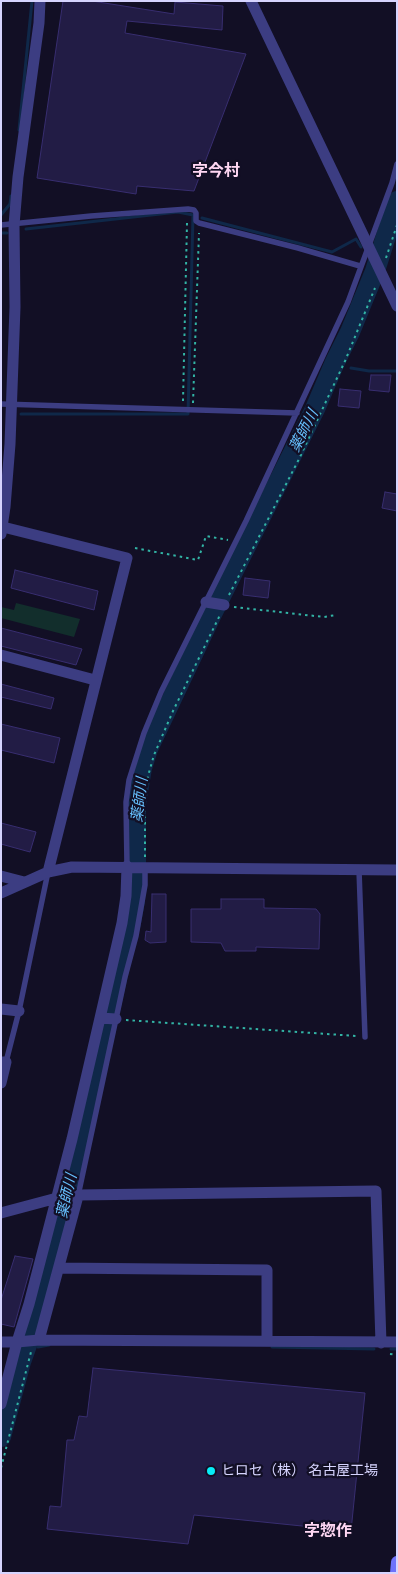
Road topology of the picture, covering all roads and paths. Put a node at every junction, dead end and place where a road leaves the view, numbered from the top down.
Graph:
1 (40, 1) edge
2 (251, 1) edge
3 (397, 164) edge
4 (187, 220) dead end
5 (199, 223) junction
6 (1, 225) edge
7 (14, 225) junction
8 (397, 225) edge
9 (368, 245) junction
10 (360, 266) junction
11 (381, 273) junction
12 (397, 306) edge
13 (6, 404) edge
14 (184, 408) junction
15 (193, 409) junction
16 (297, 412) junction
17 (2, 531) edge
18 (235, 542) junction
19 (122, 557) junction
20 (206, 602) junction
21 (224, 605) junction
22 (336, 615) dead end
23 (1, 655) edge
24 (95, 680) junction
25 (128, 866) junction
26 (145, 867) junction
27 (359, 870) junction
28 (397, 870) edge
29 (48, 872) junction
30 (1, 876) edge
31 (24, 882) junction
32 (1, 893) edge
33 (1, 1009) edge
34 (19, 1010) junction
35 (100, 1018) junction
36 (116, 1019) junction
37 (364, 1037) joint
38 (4, 1062) edge
39 (1, 1083) edge
40 (78, 1196) junction
41 (57, 1198) junction
42 (1, 1213) edge
43 (59, 1268) junction
44 (39, 1340) junction
45 (267, 1341) junction
46 (1, 1342) edge
47 (17, 1342) junction
48 (397, 1342) edge
49 (381, 1343) junction
50 (1, 1404) edge
51 (1, 1468) edge
52 (397, 1562) edge
53 (396, 1573) edge

1 - 7 street
2 - 9 street
3 - 9 lane
4 - 14 path
5 - 7 lane
5 - 10 lane
5 - 15 path
6 - 7 lane
7 - 13 street
8 - 11 path
9 - 10 lane
9 - 11 street
10 - 16 lane
11 - 12 street
11 - 21 path
13 - 14 lane
13 - 17 street
14 - 15 lane
15 - 16 lane
16 - 18 lane
17 - 19 street
18 - 19 path
18 - 20 lane
19 - 24 street
20 - 21 street
20 - 25 lane
21 - 22 path
21 - 26 path
23 - 24 street
24 - 29 street
25 - 26 street
25 - 29 street
25 - 35 street
26 - 27 street
26 - 36 lane
27 - 28 street
27 - 37 lane
29 - 31 street
29 - 34 lane
30 - 31 street
31 - 32 street
33 - 34 street
34 - 38 lane
35 - 36 street
35 - 41 street
36 - 37 path
36 - 40 lane
38 - 39 street
40 - 43 street
40 - 49 street
41 - 42 street
41 - 47 street
43 - 44 street
43 - 45 street
44 - 45 street
44 - 47 street
44 - 51 path
45 - 49 street
46 - 47 street
47 - 50 street
48 - 49 street
52 - 53 street

